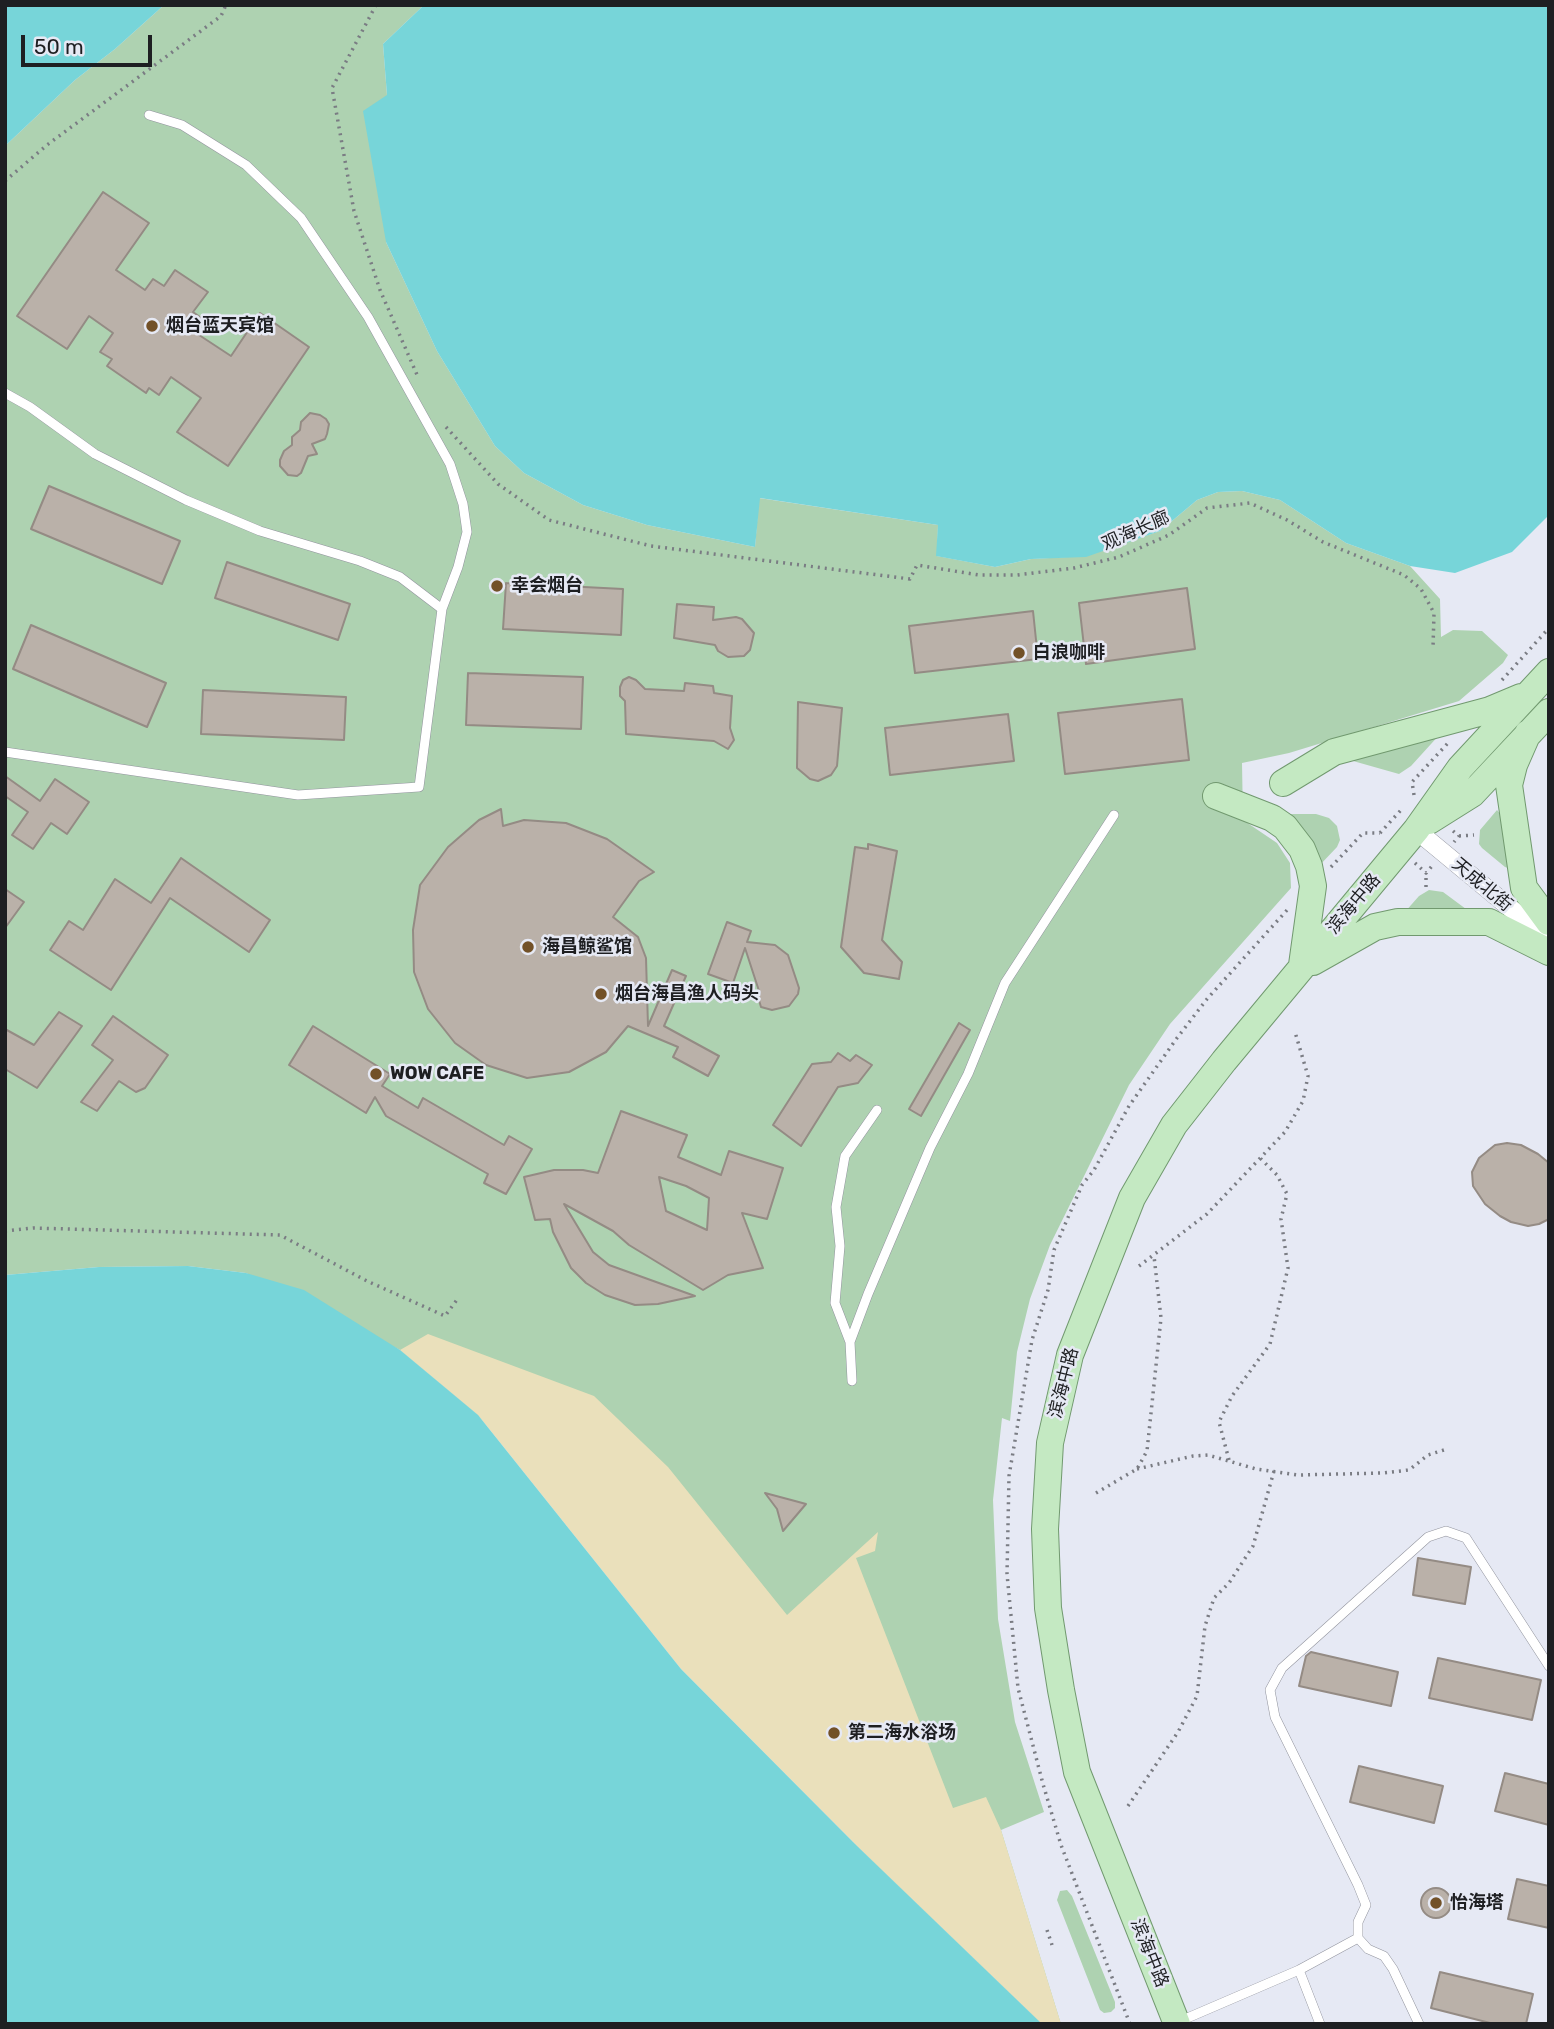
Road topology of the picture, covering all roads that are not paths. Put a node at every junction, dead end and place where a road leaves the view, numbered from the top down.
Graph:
1 (149, 115) dead end
2 (5, 393) edge
3 (442, 609) junction
4 (1549, 672) edge
5 (1529, 693) junction
6 (1549, 712) edge
7 (1528, 733) junction
8 (5, 752) edge
9 (1283, 783) dead end
10 (1216, 796) dead end
11 (1114, 815) dead end
12 (1416, 830) junction
13 (1549, 922) edge
14 (1549, 940) edge
15 (1549, 952) edge
16 (1302, 967) junction
17 (877, 1110) dead end
18 (850, 1342) junction
19 (852, 1381) dead end
20 (1549, 1667) edge
21 (1358, 1938) junction
22 (1299, 1970) junction
23 (1176, 2023) edge
24 (1320, 2024) edge
25 (1419, 2024) edge

1 - 3 lane
2 - 3 lane
3 - 8 lane
4 - 5 main road, 滨海中路
5 - 9 main road
5 - 12 main road, 滨海中路
6 - 7 main road, 滨海中路
7 - 12 main road, 滨海中路
7 - 13 main road
10 - 16 main road
11 - 18 lane
12 - 14 street, 天成北街
12 - 16 main road, 滨海中路
15 - 16 main road
16 - 23 main road, 滨海中路
17 - 18 lane
18 - 19 lane
20 - 21 lane
21 - 22 lane
21 - 25 lane
22 - 23 lane
22 - 24 lane

